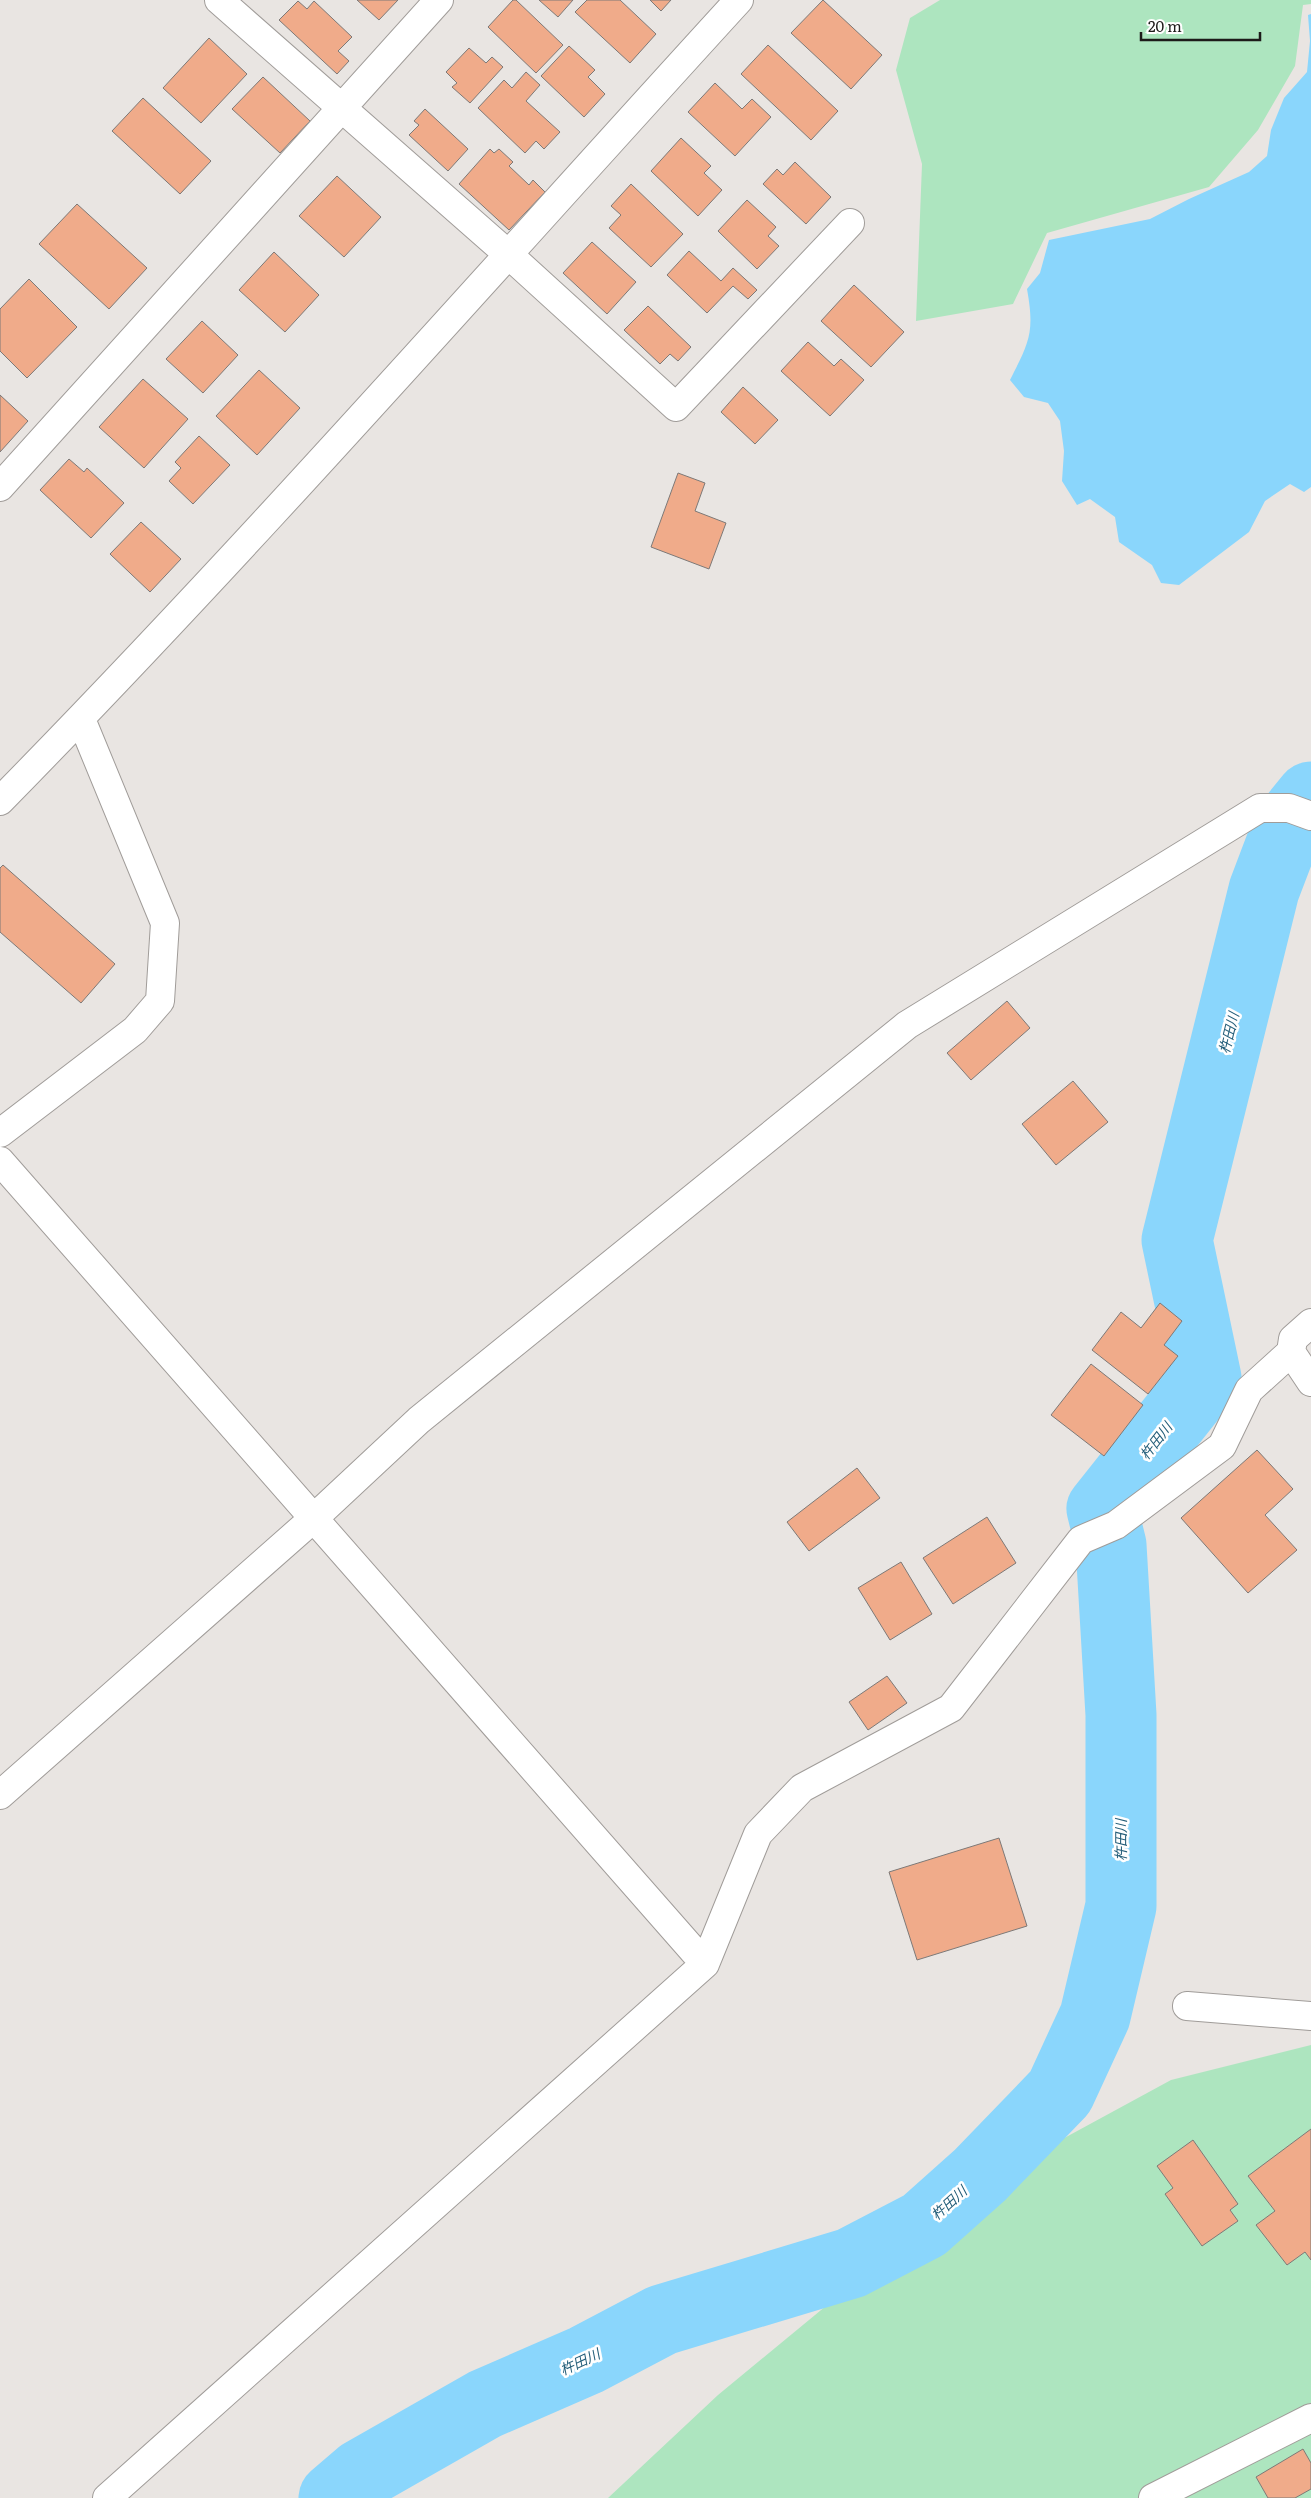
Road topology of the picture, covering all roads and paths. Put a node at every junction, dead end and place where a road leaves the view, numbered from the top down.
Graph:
1 (220, 0) edge
2 (439, 0) edge
3 (739, 0) edge
4 (342, 108) junction
5 (850, 223) dead end
6 (509, 255) junction
7 (0, 487) edge
8 (81, 719) junction
9 (0, 801) edge
10 (1300, 812) edge
11 (0, 1134) edge
12 (0, 1162) edge
13 (1311, 1323) edge
14 (1291, 1352) junction
15 (1311, 1382) edge
16 (314, 1518) junction
17 (0, 1795) edge
18 (705, 1964) junction
19 (1187, 2006) dead end
20 (1311, 2016) edge
21 (1311, 2418) edge
22 (107, 2498) edge
23 (1153, 2498) edge

1 - 4 street
2 - 4 street
3 - 6 street
4 - 6 street
4 - 7 street
5 - 6 street
6 - 8 street
8 - 9 street
8 - 11 street
10 - 16 street
12 - 16 street
13 - 14 street
14 - 15 street
14 - 18 street
16 - 17 street
16 - 18 street
18 - 22 street
19 - 20 street
21 - 23 street

